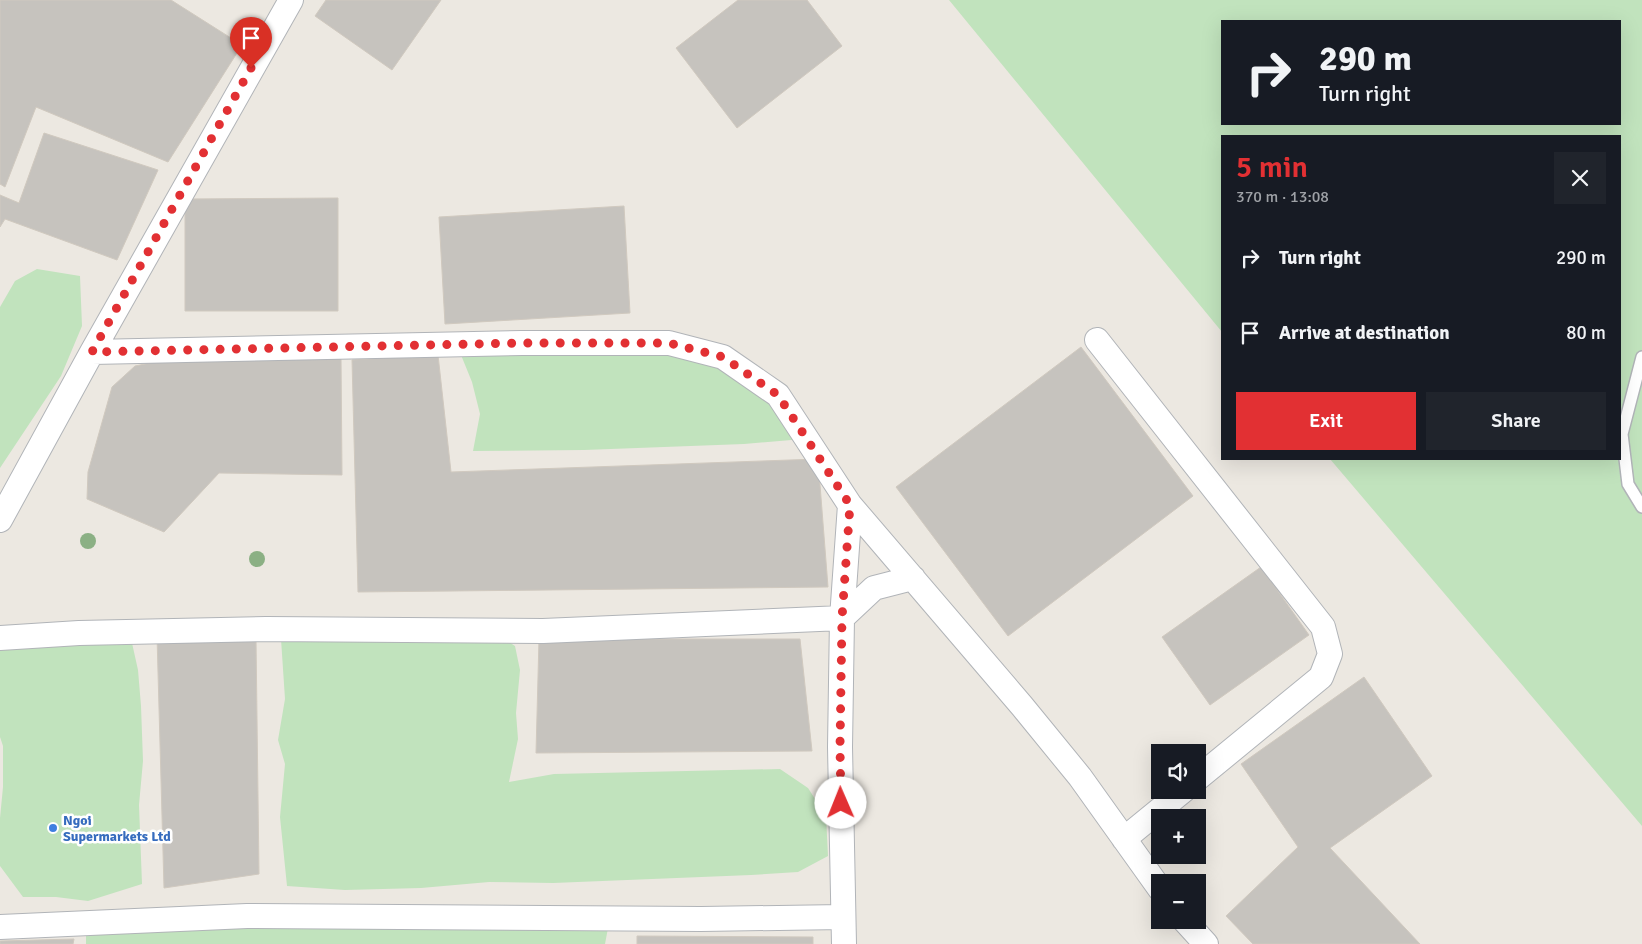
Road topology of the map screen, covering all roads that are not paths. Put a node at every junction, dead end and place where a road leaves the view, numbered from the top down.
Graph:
1 (291, 0) edge
2 (1097, 340) dead end
3 (92, 352) junction
4 (1642, 358) edge
5 (850, 505) junction
6 (1642, 507) edge
7 (0, 520) edge
8 (913, 578) junction
9 (842, 618) junction
10 (0, 638) edge
11 (1206, 771) edge
12 (1173, 799) edge
13 (1124, 839) junction
14 (1151, 876) edge
15 (843, 917) junction
16 (0, 928) edge
17 (1192, 929) edge
18 (844, 944) edge
19 (1206, 944) edge

1 - 3 street
2 - 11 street
3 - 5 street
3 - 7 street
4 - 6 lane
5 - 8 street
5 - 9 street
8 - 9 street
8 - 13 street
9 - 10 street
9 - 15 street
12 - 13 street
13 - 14 street
15 - 16 street
15 - 18 street
17 - 19 street

